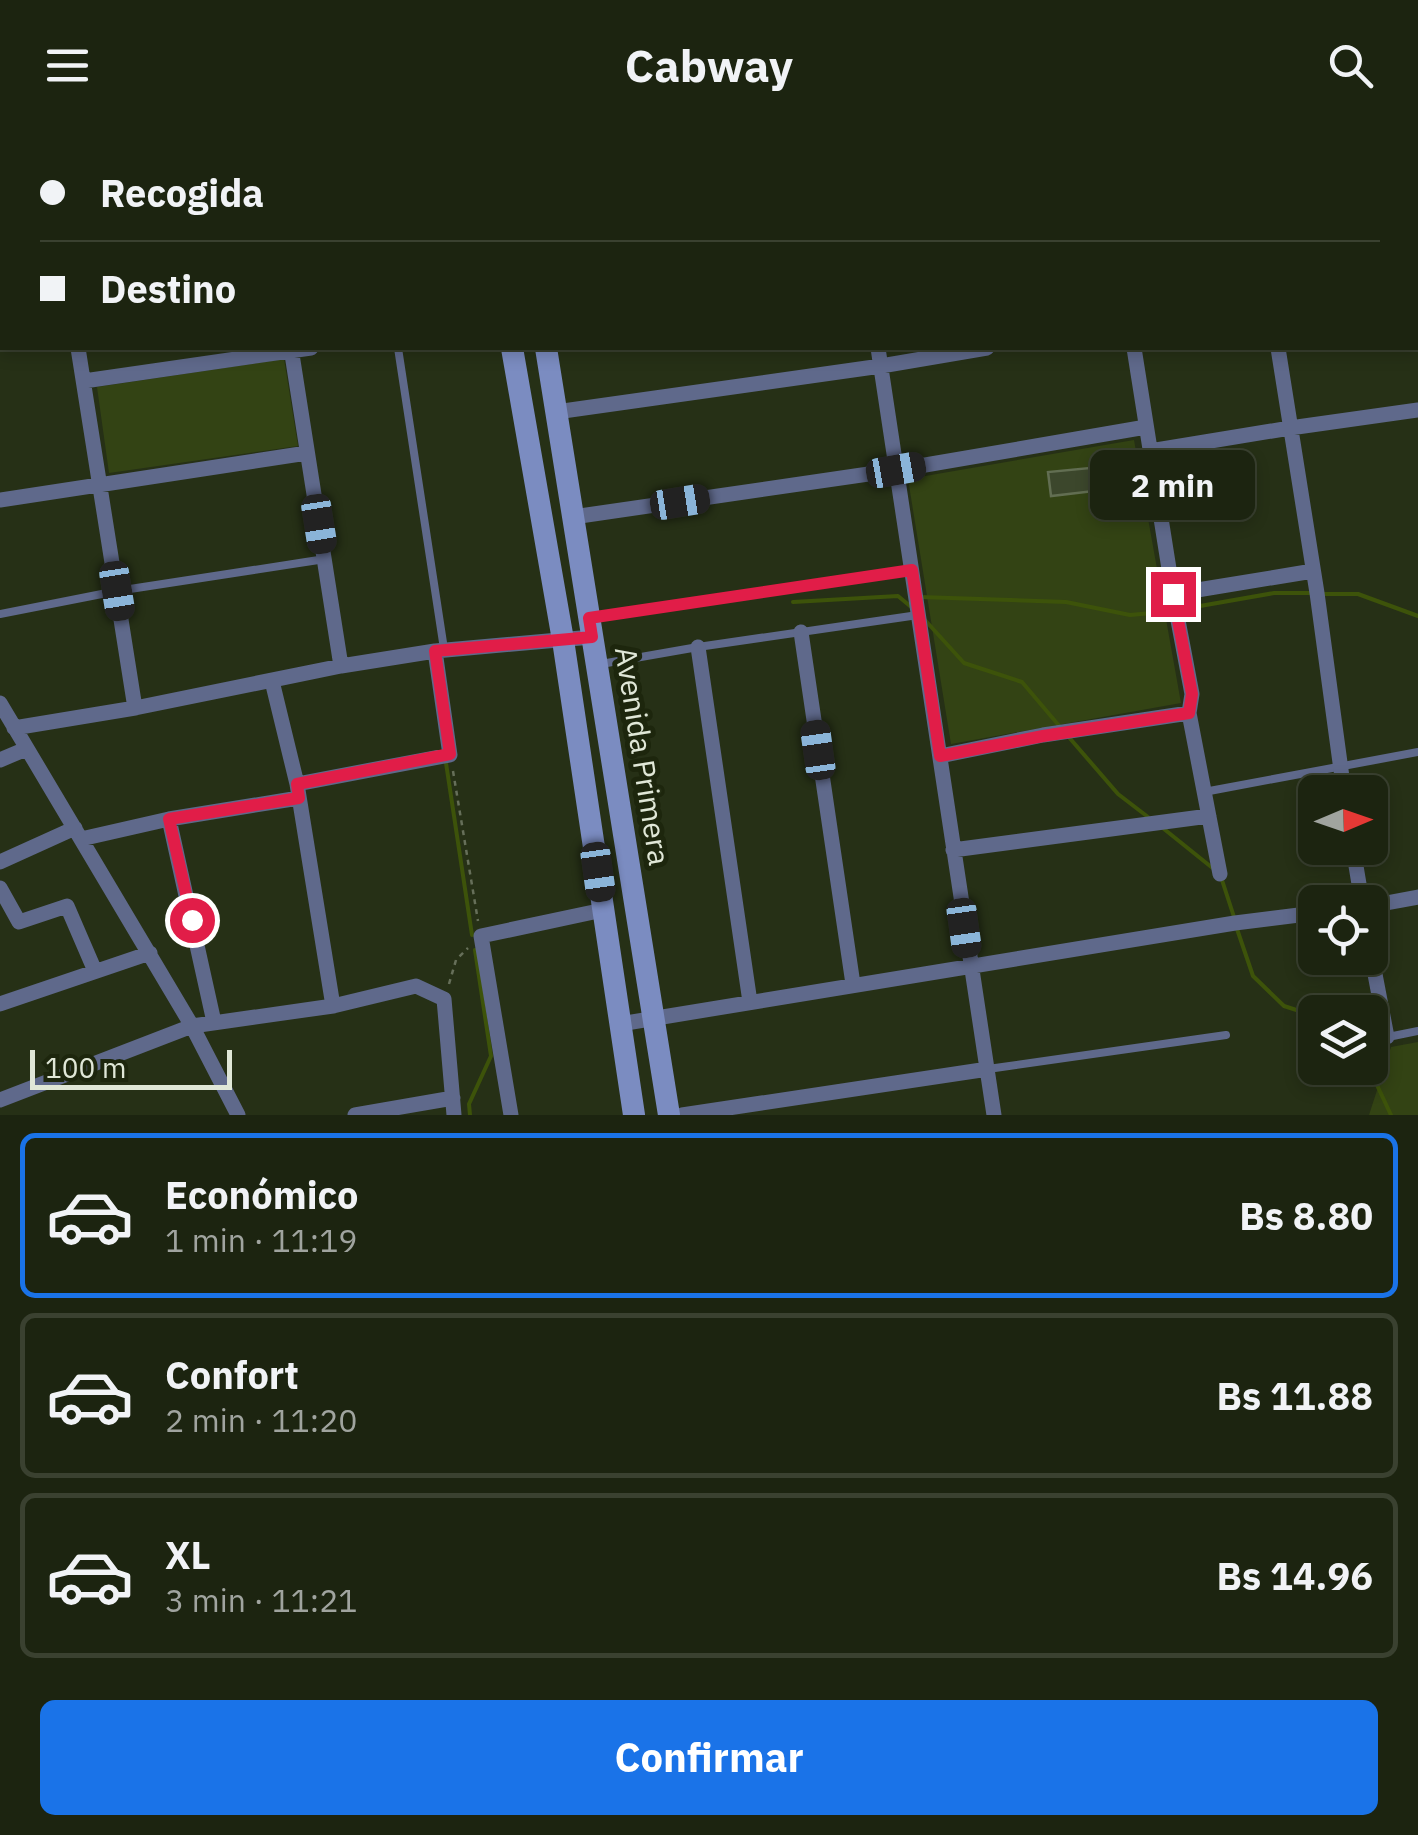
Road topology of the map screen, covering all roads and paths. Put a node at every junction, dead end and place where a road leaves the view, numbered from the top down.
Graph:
1 (78, 350) edge
2 (286, 350) edge
3 (292, 350) edge
4 (398, 350) edge
5 (512, 350) edge
6 (546, 350) edge
7 (878, 350) edge
8 (975, 350) edge
9 (1134, 350) edge
10 (1278, 350) edge
11 (881, 366) junction
12 (84, 381) junction
13 (1418, 410) edge
14 (556, 412) junction
15 (1146, 427) junction
16 (1290, 428) junction
17 (1150, 451) junction
18 (307, 453) junction
19 (896, 470) junction
20 (100, 484) junction
21 (0, 500) edge
22 (573, 517) junction
23 (325, 559) junction
24 (912, 570) junction
25 (1313, 571) junction
26 (117, 591) junction
27 (1173, 594) junction
28 (0, 614) edge
29 (920, 615) junction
30 (591, 627) junction
31 (801, 632) junction
32 (562, 640) junction
33 (698, 647) junction
34 (440, 651) junction
35 (596, 664) junction
36 (341, 666) junction
37 (272, 681) junction
38 (0, 704) edge
39 (136, 708) junction
40 (1189, 713) junction
41 (14, 728) junction
42 (26, 748) junction
43 (1418, 752) edge
44 (450, 754) junction
45 (940, 756) junction
46 (0, 760) edge
47 (1340, 766) junction
48 (1341, 775) edge
49 (298, 791) junction
50 (1204, 792) junction
51 (1209, 816) junction
52 (169, 819) junction
53 (78, 834) junction
54 (953, 850) junction
55 (0, 862) edge
56 (1220, 874) dead end
57 (0, 888) edge
58 (1418, 897) edge
59 (1388, 903) edge
60 (603, 910) junction
61 (1298, 915) edge
62 (481, 936) junction
63 (150, 952) junction
64 (970, 966) junction
65 (95, 971) junction
66 (853, 984) junction
67 (444, 999) junction
68 (750, 1002) junction
69 (0, 1004) edge
70 (333, 1006) junction
71 (654, 1019) junction
72 (214, 1022) junction
73 (620, 1024) junction
74 (192, 1026) junction
75 (1418, 1032) edge
76 (1226, 1035) dead end
77 (1388, 1037) edge
78 (988, 1069) junction
79 (0, 1100) edge
80 (454, 1106) edge
81 (238, 1115) edge
82 (354, 1115) edge
83 (511, 1115) edge
84 (634, 1115) edge
85 (669, 1115) edge
86 (682, 1115) edge
87 (994, 1115) edge

1 - 12 street
2 - 12 street
3 - 18 street
4 - 34 lane
5 - 32 main road, Avenida Primera
6 - 14 main road, Avenida Primera
7 - 11 street
8 - 11 street
9 - 15 street
10 - 16 street
11 - 14 street
11 - 19 street
12 - 20 street
13 - 16 street
14 - 22 main road, Avenida Primera
15 - 17 street
15 - 19 street
16 - 17 street
16 - 25 street
17 - 27 street
18 - 20 street
18 - 23 street
19 - 22 street
19 - 24 street
20 - 21 street
20 - 26 street
22 - 30 main road, Avenida Primera
23 - 26 lane
23 - 36 street
24 - 29 street
24 - 30 lane
25 - 27 street
25 - 47 street
26 - 28 lane
26 - 39 street
27 - 40 street
29 - 31 lane
29 - 45 street
30 - 32 street
30 - 35 main road, Avenida Primera
31 - 33 lane
31 - 66 street
32 - 34 street
32 - 60 main road, Avenida Primera
33 - 35 lane
33 - 68 street
34 - 36 street
34 - 44 street
35 - 71 main road, Avenida Primera
36 - 37 street
37 - 39 street
37 - 49 street
38 - 41 street
39 - 41 street
40 - 45 street
40 - 50 street
41 - 42 street
42 - 46 street
42 - 53 street
43 - 47 lane
44 - 49 street
44 - 62 path
45 - 54 street
47 - 48 street
47 - 50 lane
49 - 52 street
49 - 70 street
50 - 51 street
51 - 54 street
51 - 56 street
52 - 53 street
52 - 72 street
53 - 55 street
53 - 63 street
54 - 64 street
57 - 65 street
58 - 59 street
60 - 62 street
60 - 73 main road, Avenida Primera
61 - 64 street
62 - 67 path
62 - 83 street
63 - 65 street
63 - 74 street
64 - 66 street
64 - 78 street
65 - 69 street
66 - 68 street
67 - 70 street
67 - 80 street
68 - 71 street
70 - 72 street
71 - 73 street
71 - 85 main road, Avenida Primera
72 - 74 street
73 - 84 main road, Avenida Primera
74 - 79 street
74 - 81 street
75 - 77 lane
76 - 78 lane
78 - 86 street
78 - 87 street
80 - 82 street

